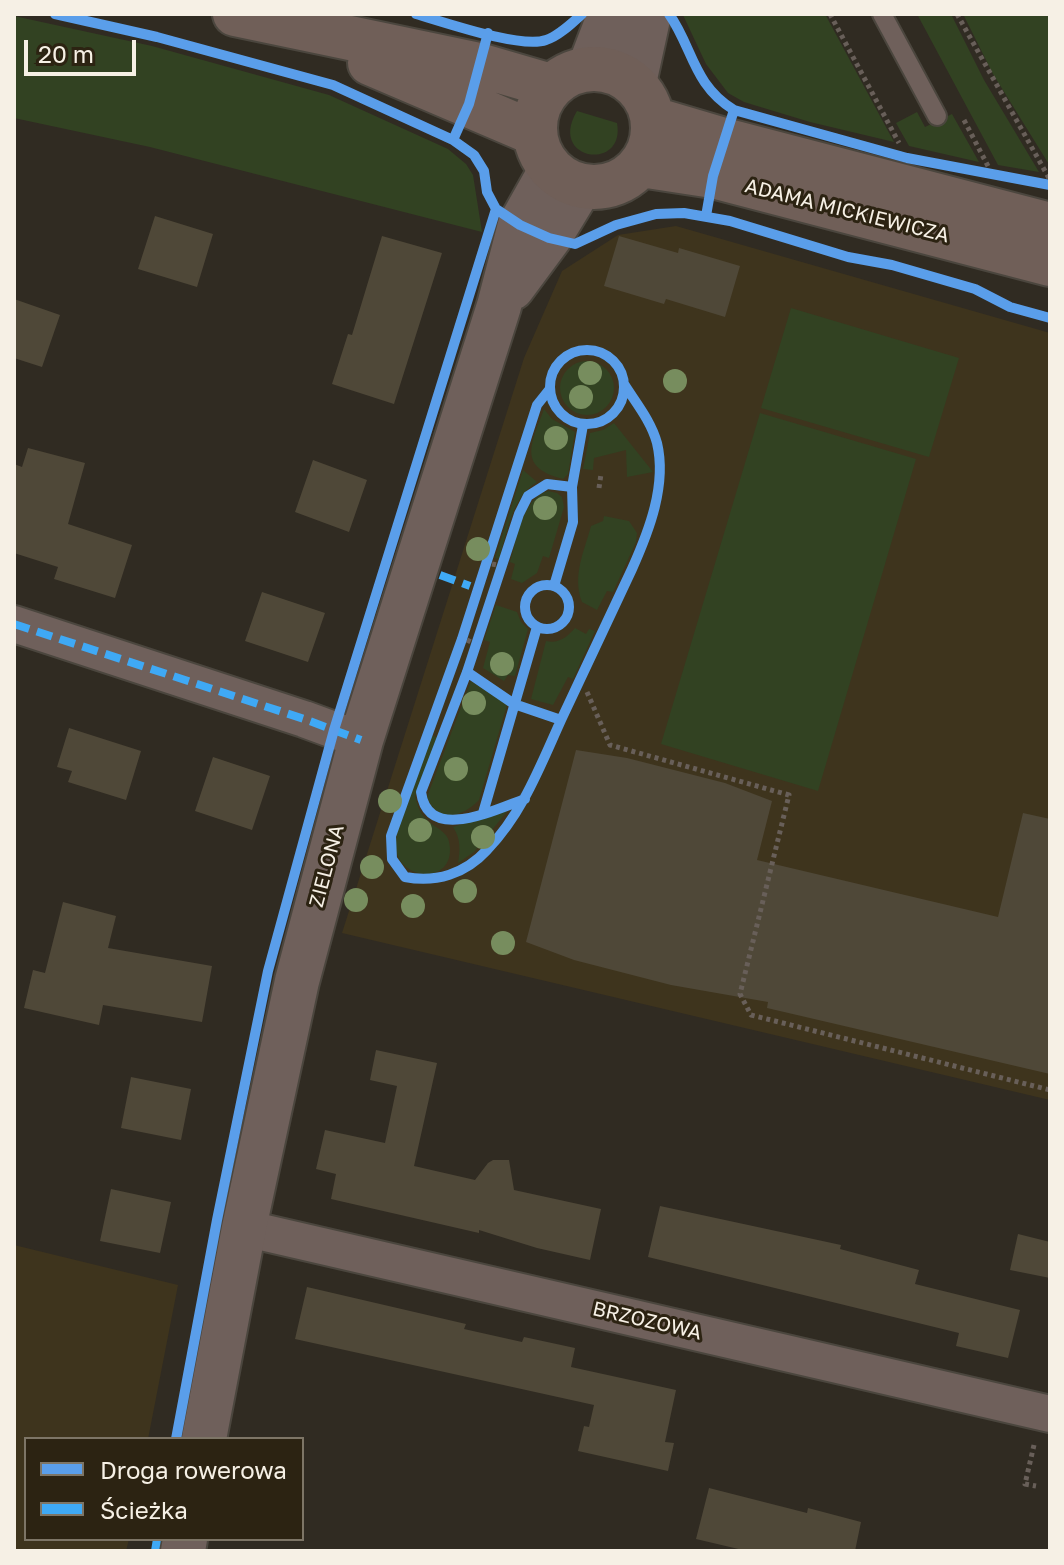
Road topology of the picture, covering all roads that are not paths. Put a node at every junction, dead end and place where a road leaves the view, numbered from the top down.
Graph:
1 (235, 14) edge
2 (610, 14) edge
3 (649, 14) edge
4 (882, 14) edge
5 (285, 20) edge
6 (570, 77) junction
7 (643, 101) junction
8 (937, 116) dead end
9 (555, 163) junction
10 (641, 165) junction
11 (1050, 225) edge
12 (1050, 264) edge
13 (14, 624) edge
14 (361, 740) junction
15 (259, 1232) junction
16 (1042, 1428) edge
17 (205, 1437) edge

1 - 5 main road
2 - 6 street
3 - 7 street
4 - 8 lane
5 - 6 main road
5 - 9 main road
6 - 7 main road
6 - 9 main road
7 - 10 main road
7 - 11 main road, ADAMA MICKIEWICZA
9 - 10 main road
9 - 14 street, ZIELONA
10 - 12 main road, ADAMA MICKIEWICZA
13 - 14 street
14 - 15 street, ZIELONA
15 - 16 street, BRZOZOWA
15 - 17 street, ZIELONA

